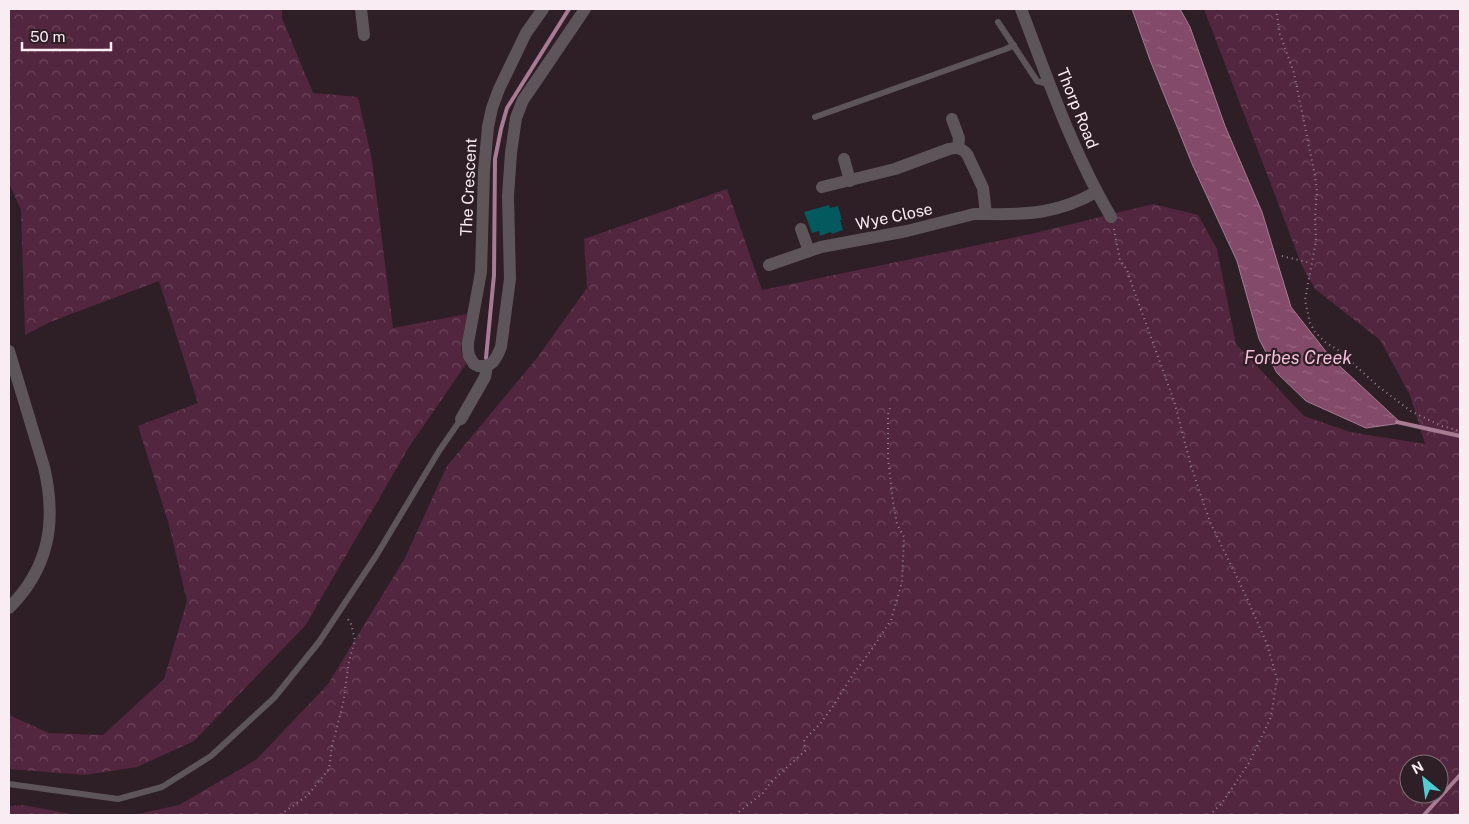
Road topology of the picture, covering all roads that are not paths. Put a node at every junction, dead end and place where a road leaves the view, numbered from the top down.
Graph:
1 (361, 9) edge
2 (543, 9) edge
3 (585, 9) edge
4 (1021, 9) edge
5 (998, 22) dead end
6 (364, 36) dead end
7 (1014, 45) junction
8 (1050, 82) junction
9 (815, 117) dead end
10 (952, 119) dead end
11 (958, 148) junction
12 (844, 158) dead end
13 (850, 181) junction
14 (822, 187) dead end
15 (1096, 192) junction
16 (986, 214) junction
17 (1111, 217) road end
18 (801, 229) dead end
19 (809, 251) junction
20 (769, 265) dead end
21 (9, 351) edge
22 (10, 365) edge
23 (487, 366) junction
24 (461, 419) joint
25 (9, 608) edge
26 (9, 784) edge

1 - 6 street
2 - 23 street, The Crescent
3 - 23 street
4 - 8 street, Thorp Road
5 - 7 lane
7 - 8 lane
7 - 9 lane
8 - 15 street, Thorp Road
10 - 11 street
11 - 13 street
11 - 16 street
12 - 13 street
13 - 14 street
15 - 16 street, Wye Close
15 - 17 street, Thorp Road
16 - 19 street, Wye Close
18 - 19 street
19 - 20 street, Wye Close
21 - 22 street
22 - 25 street
23 - 24 street
24 - 26 lane

